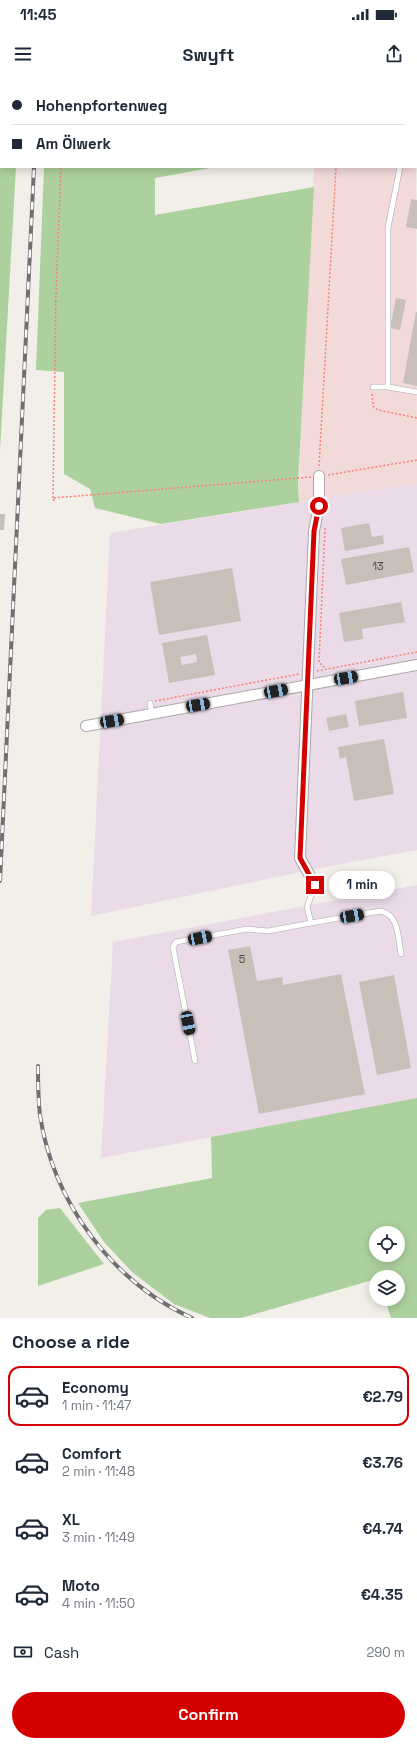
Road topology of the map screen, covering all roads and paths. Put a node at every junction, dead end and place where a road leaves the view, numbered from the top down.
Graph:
1 (61, 168) edge
2 (336, 168) edge
3 (400, 168) edge
4 (373, 387) joint
5 (388, 387) junction
6 (417, 392) edge
7 (417, 418) edge
8 (417, 460) edge
9 (319, 476) junction
10 (53, 498) junction
11 (54, 501) dead end
12 (324, 525) dead end
13 (417, 652) edge
14 (417, 665) edge
15 (326, 669) junction
16 (308, 673) junction
17 (308, 685) junction
18 (150, 702) joint
19 (152, 714) junction
20 (86, 726) dead end
21 (315, 885) joint
22 (311, 923) junction
23 (401, 954) dead end
24 (196, 1061) dead end

1 - 10 path
2 - 9 path
3 - 5 lane
4 - 5 lane
4 - 7 path
5 - 6 lane
8 - 9 path
9 - 10 path
9 - 16 street
10 - 11 path
12 - 15 path
13 - 15 path
14 - 17 street
15 - 16 path
16 - 17 street
16 - 18 path
17 - 19 street
17 - 21 street
18 - 19 lane
19 - 20 street
21 - 22 lane
22 - 23 lane
22 - 24 lane

